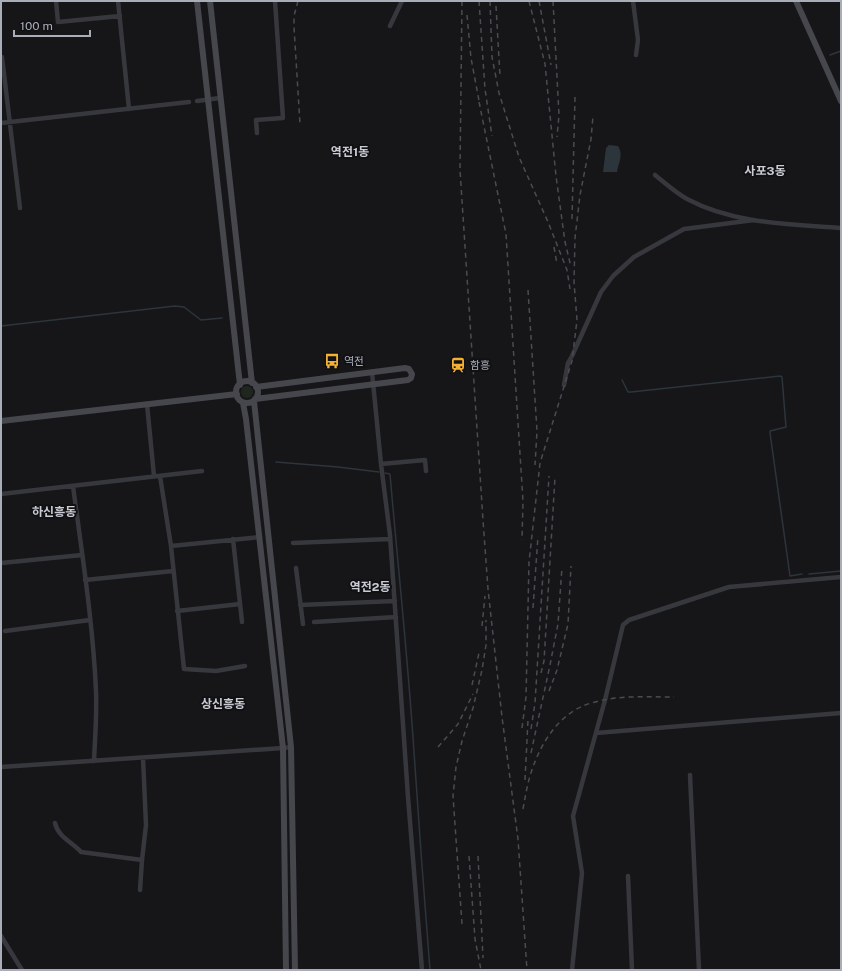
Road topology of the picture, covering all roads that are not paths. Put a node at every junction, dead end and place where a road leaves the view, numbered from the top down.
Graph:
1 (56, 1) edge
2 (118, 1) edge
3 (198, 1) edge
4 (210, 1) edge
5 (275, 1) edge
6 (402, 1) edge
7 (633, 1) edge
8 (796, 1) edge
9 (120, 16) junction
10 (390, 26) dead end
11 (636, 55) dead end
12 (2, 57) dead end
13 (220, 98) junction
14 (209, 99) junction
15 (841, 100) edge
16 (197, 101) dead end
17 (189, 102) dead end
18 (129, 108) junction
19 (10, 122) junction
20 (1, 123) edge
21 (257, 133) dead end
22 (655, 175) dead end
23 (20, 208) dead end
24 (754, 220) junction
25 (841, 228) edge
26 (372, 372) junction
27 (240, 385) junction
28 (254, 385) junction
29 (373, 385) junction
30 (564, 385) dead end
31 (237, 394) junction
32 (255, 400) junction
33 (243, 402) junction
34 (147, 404) junction
35 (1, 421) edge
36 (381, 464) junction
37 (202, 471) dead end
38 (426, 472) dead end
39 (157, 476) junction
40 (72, 486) junction
41 (1, 494) edge
42 (260, 537) junction
43 (390, 538) junction
44 (233, 539) junction
45 (293, 543) dead end
46 (171, 546) junction
47 (82, 555) junction
48 (1, 564) edge
49 (296, 568) dead end
50 (173, 570) junction
51 (841, 577) edge
52 (85, 580) junction
53 (395, 600) junction
54 (240, 604) junction
55 (300, 605) junction
56 (177, 610) junction
57 (396, 617) junction
58 (90, 620) junction
59 (242, 622) dead end
60 (314, 622) dead end
61 (303, 624) dead end
62 (5, 631) dead end
63 (245, 666) dead end
64 (841, 713) edge
65 (596, 733) junction
66 (291, 747) junction
67 (283, 748) junction
68 (143, 758) junction
69 (94, 761) junction
70 (1, 767) edge
71 (690, 775) dead end
72 (54, 823) dead end
73 (142, 860) junction
74 (628, 876) dead end
75 (140, 890) dead end
76 (1, 936) edge
77 (22, 970) edge
78 (286, 970) edge
79 (295, 970) edge
80 (422, 970) edge
81 (572, 970) edge
82 (632, 970) edge
83 (699, 970) edge

1 - 9 street
2 - 9 street
3 - 14 main road
4 - 13 main road
5 - 21 street
6 - 10 street
7 - 11 street
8 - 15 main road
9 - 18 street
12 - 19 street
13 - 14 street
13 - 28 main road
14 - 16 street
14 - 27 main road
17 - 18 street
18 - 19 street
19 - 20 street
19 - 23 street
22 - 24 street
24 - 25 street
24 - 30 street
26 - 28 main road
26 - 29 street
26 - 29 main road
27 - 28 main road
27 - 31 main road
28 - 32 main road
29 - 32 main road
29 - 36 street
31 - 33 main road
31 - 34 main road
32 - 33 main road
32 - 66 main road
33 - 42 main road
34 - 35 main road
34 - 39 street
36 - 38 street
36 - 43 street
37 - 39 street
39 - 40 street
39 - 46 street
40 - 41 street
40 - 47 street
42 - 44 street
42 - 67 main road
43 - 45 street
43 - 53 street
44 - 46 street
44 - 54 street
46 - 50 street
47 - 48 street
47 - 52 street
49 - 55 street
50 - 52 street
50 - 56 street
51 - 65 street
52 - 58 street
53 - 55 street
53 - 57 street
54 - 56 street
54 - 59 street
55 - 61 street
56 - 63 street
57 - 60 street
57 - 80 street
58 - 62 street
58 - 69 street
64 - 65 street
65 - 81 street
66 - 67 street
66 - 79 main road
67 - 68 street
67 - 78 main road
68 - 69 street
68 - 73 street
69 - 70 street
71 - 83 street
72 - 73 street
73 - 75 street
74 - 82 street
76 - 77 street

